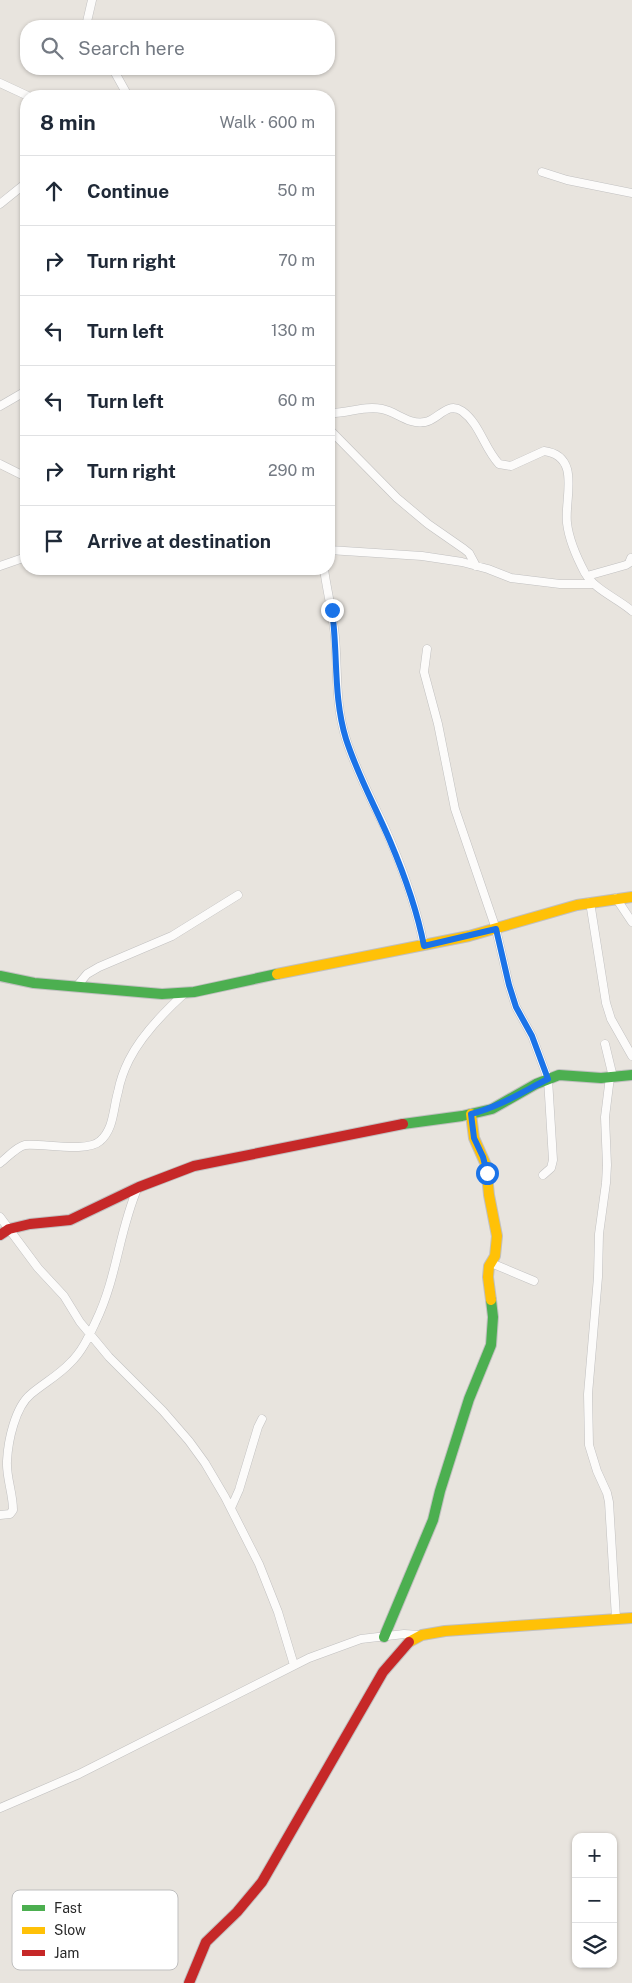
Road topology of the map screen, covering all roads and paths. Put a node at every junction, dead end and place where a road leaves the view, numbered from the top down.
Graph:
1 (92, 0) edge
2 (87, 20) edge
3 (116, 75) edge
4 (0, 83) edge
5 (125, 90) edge
6 (20, 92) edge
7 (542, 172) dead end
8 (20, 188) edge
9 (632, 193) edge
10 (0, 204) edge
11 (20, 394) edge
12 (0, 406) edge
13 (335, 413) edge
14 (335, 435) edge
15 (0, 464) edge
16 (20, 474) edge
17 (335, 550) edge
18 (631, 558) edge
19 (20, 559) edge
20 (0, 566) edge
21 (476, 566) junction
22 (325, 575) edge
23 (587, 576) junction
24 (593, 584) junction
25 (632, 611) edge
26 (427, 649) dead end
27 (238, 896) dead end
28 (632, 897) edge
29 (616, 898) junction
30 (590, 902) junction
31 (632, 922) edge
32 (496, 929) junction
33 (424, 946) junction
34 (0, 976) edge
35 (76, 986) junction
36 (185, 993) junction
37 (605, 1044) dead end
38 (632, 1056) edge
39 (632, 1075) edge
40 (611, 1077) junction
41 (548, 1079) junction
42 (471, 1114) junction
43 (0, 1163) edge
44 (543, 1175) dead end
45 (139, 1186) junction
46 (0, 1216) edge
47 (2, 1233) edge
48 (491, 1263) junction
49 (534, 1281) dead end
50 (89, 1333) junction
51 (262, 1419) dead end
52 (231, 1508) junction
53 (0, 1515) edge
54 (616, 1618) junction
55 (632, 1618) edge
56 (420, 1634) junction
57 (384, 1637) junction
58 (294, 1666) junction
59 (0, 1808) edge
60 (189, 1983) edge

1 - 2 street
3 - 5 street
4 - 6 street
7 - 9 street
8 - 10 street
11 - 12 street
13 - 23 street
14 - 21 street
15 - 16 street
17 - 21 street
18 - 23 street
19 - 20 street
21 - 24 street
22 - 33 street
23 - 24 street
24 - 25 street
26 - 32 street
27 - 35 street
28 - 29 street
29 - 30 street
29 - 31 street
30 - 32 street
30 - 38 street
32 - 33 street
32 - 41 street
33 - 36 street
34 - 35 street
35 - 36 street
36 - 43 street
37 - 40 street
39 - 40 street
40 - 41 street
40 - 54 street
41 - 42 street
41 - 44 street
42 - 45 street
42 - 48 street
45 - 47 street
45 - 50 street
46 - 47 street
47 - 50 street
48 - 49 street
48 - 57 street
50 - 52 street
50 - 53 street
51 - 52 street
52 - 58 street
54 - 55 street
54 - 56 street
56 - 57 street
56 - 60 street
57 - 58 street
58 - 59 street

